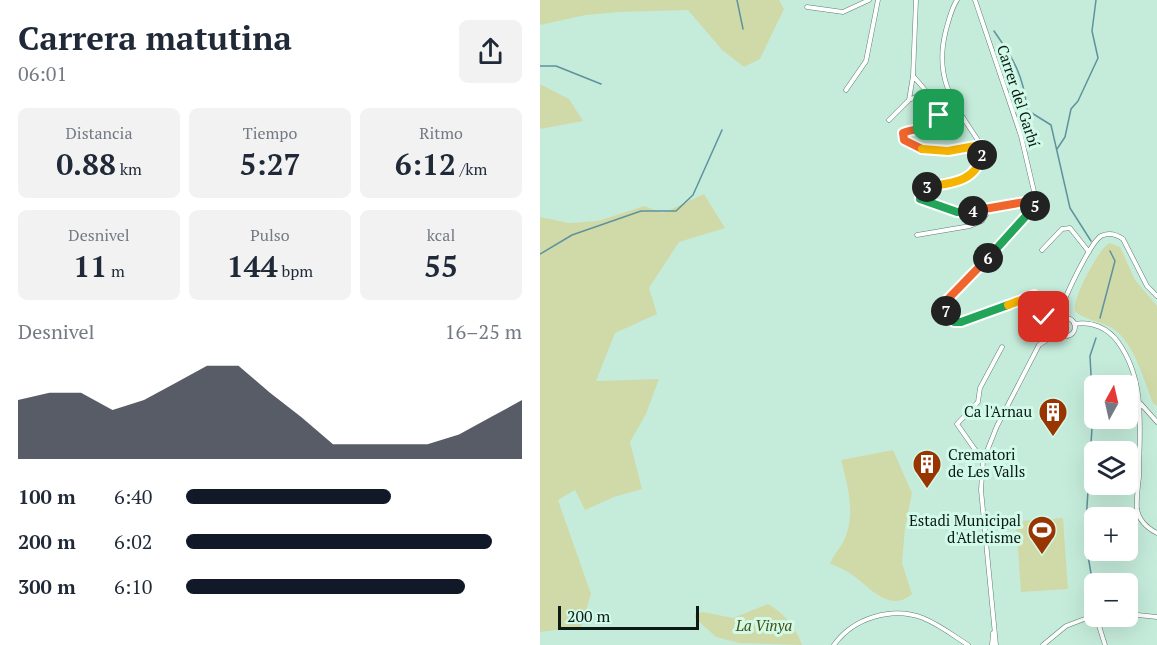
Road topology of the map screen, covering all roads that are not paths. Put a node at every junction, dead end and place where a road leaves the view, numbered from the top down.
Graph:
1 (869, 0) edge
2 (878, 0) edge
3 (916, 0) edge
4 (957, 0) edge
5 (975, 0) edge
6 (807, 7) dead end
7 (914, 76) junction
8 (846, 90) dead end
9 (930, 97) junction
10 (909, 100) junction
11 (889, 120) dead end
12 (981, 145) junction
13 (1036, 200) junction
14 (990, 209) junction
15 (917, 235) dead end
16 (1042, 250) dead end
17 (1089, 252) junction
18 (1157, 296) edge
19 (1065, 318) junction
20 (1057, 324) junction
21 (1074, 324) junction
22 (1058, 333) junction
23 (1002, 347) dead end
24 (1140, 403) junction
25 (1157, 422) edge
26 (984, 461) junction
27 (1157, 533) edge
28 (1138, 615) edge
29 (1157, 617) edge
30 (1084, 620) edge
31 (1099, 627) edge
32 (834, 645) edge
33 (968, 645) edge
34 (994, 645) edge
35 (1043, 645) edge
36 (1105, 645) edge

1 - 6 street
2 - 8 street
3 - 7 street
4 - 12 street
5 - 13 street, Carrer del Garbí
7 - 9 street
7 - 10 street
9 - 10 street
9 - 12 street
10 - 11 street
12 - 14 street
13 - 14 street
13 - 20 street
14 - 15 street
16 - 17 street
17 - 18 street
17 - 19 street
19 - 20 street
19 - 21 street
20 - 22 street
21 - 22 street
21 - 24 street
22 - 26 street
23 - 26 street
24 - 25 street
24 - 27 street
26 - 34 street
28 - 29 street
30 - 35 street
31 - 36 street
32 - 33 street

